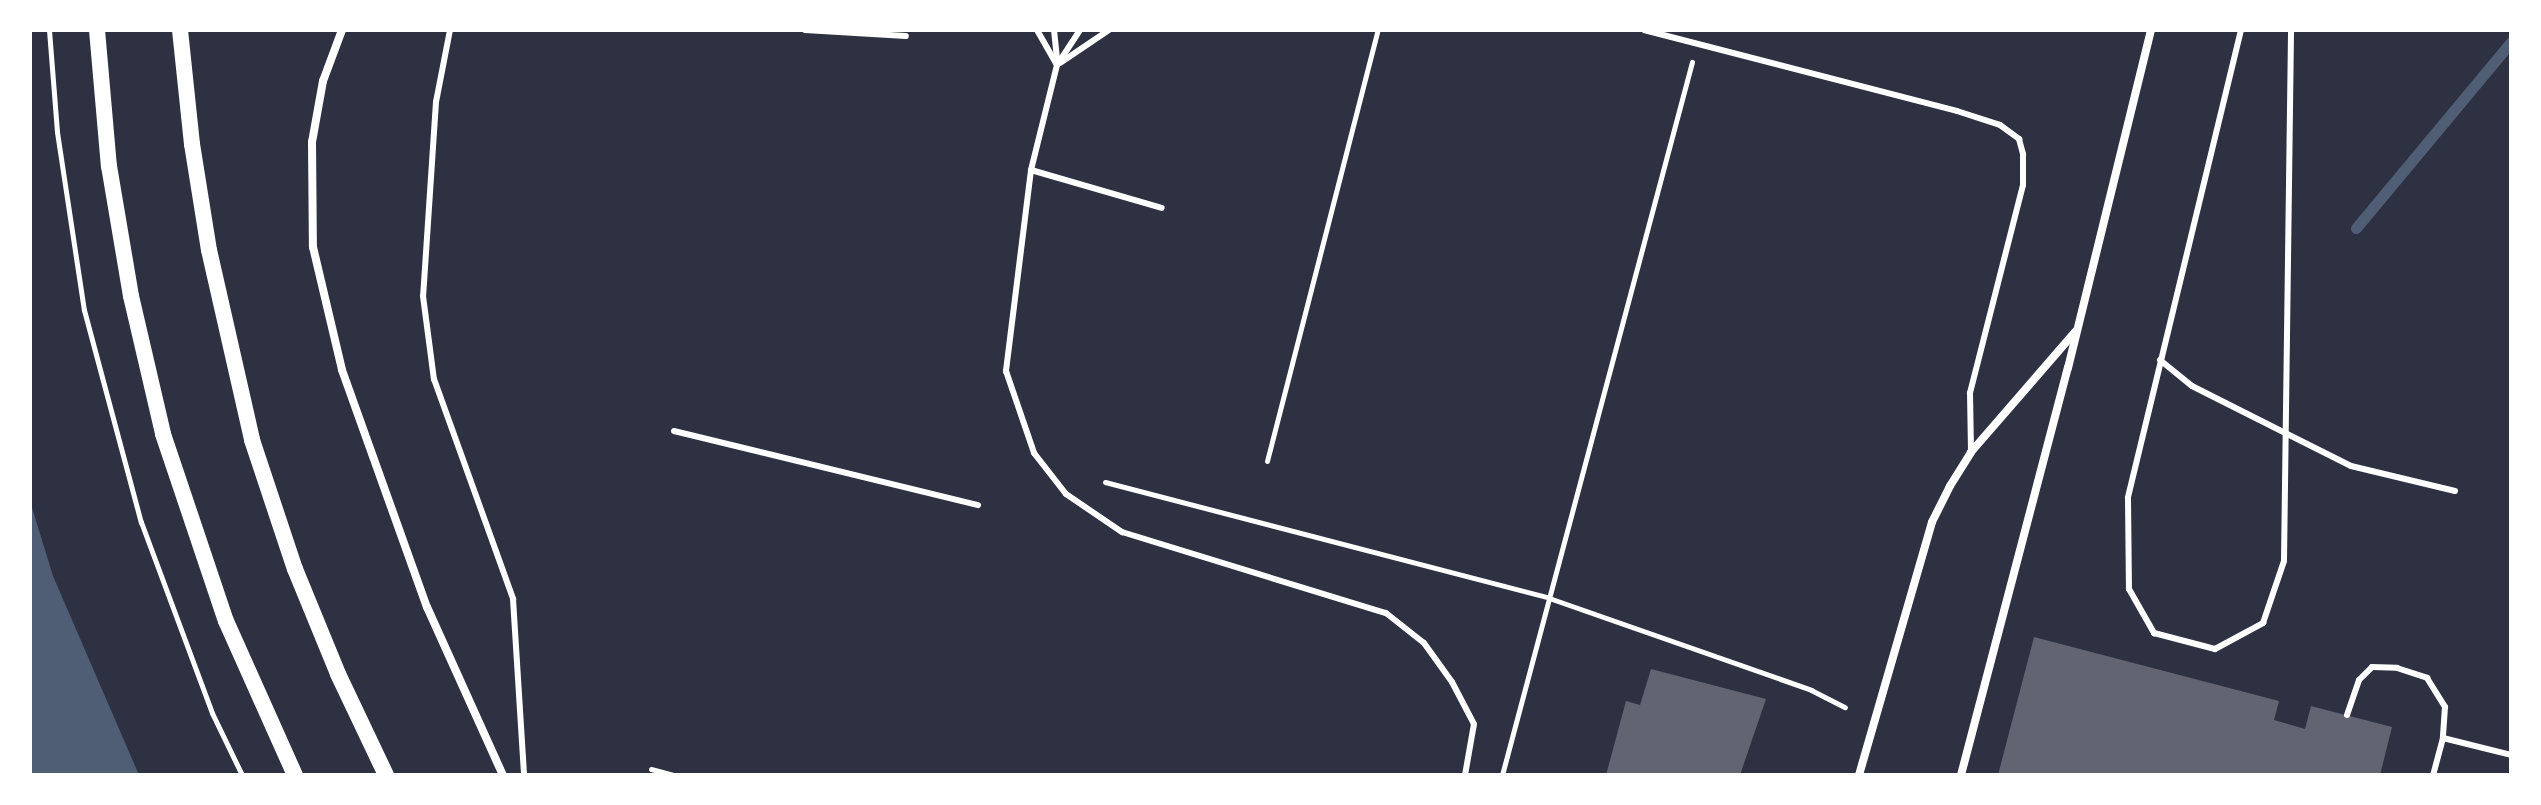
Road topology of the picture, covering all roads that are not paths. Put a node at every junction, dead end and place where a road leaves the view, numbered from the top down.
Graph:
1 (97, 30) edge
2 (180, 30) edge
3 (342, 30) edge
4 (450, 30) edge
5 (805, 30) edge
6 (1037, 30) edge
7 (1054, 30) edge
8 (1080, 30) edge
9 (1109, 30) edge
10 (1644, 30) edge
11 (2151, 30) edge
12 (2241, 30) edge
13 (2291, 30) edge
14 (906, 36) dead end
15 (1057, 65) junction
16 (1031, 170) junction
17 (1162, 208) dead end
18 (2078, 329) junction
19 (2160, 360) junction
20 (674, 431) dead end
21 (2286, 436) junction
22 (1971, 452) junction
23 (2455, 491) dead end
24 (978, 505) dead end
25 (2347, 715) dead end
26 (2443, 738) junction
27 (2511, 755) edge
28 (295, 775) edge
29 (386, 775) edge
30 (503, 775) edge
31 (524, 775) edge
32 (1465, 775) edge
33 (1859, 775) edge
34 (1961, 775) edge
35 (2433, 775) edge

1 - 28 main road
2 - 29 main road
3 - 30 street
4 - 31 lane
5 - 14 lane
6 - 15 lane
7 - 15 lane
8 - 15 lane
9 - 15 lane
10 - 22 lane
11 - 18 street
12 - 19 lane
13 - 21 lane
15 - 16 lane
16 - 17 lane
16 - 32 lane
18 - 22 street
18 - 34 street
19 - 21 lane
19 - 21 lane
20 - 24 lane
21 - 23 lane
22 - 33 street
25 - 26 lane
26 - 27 lane
26 - 35 lane

